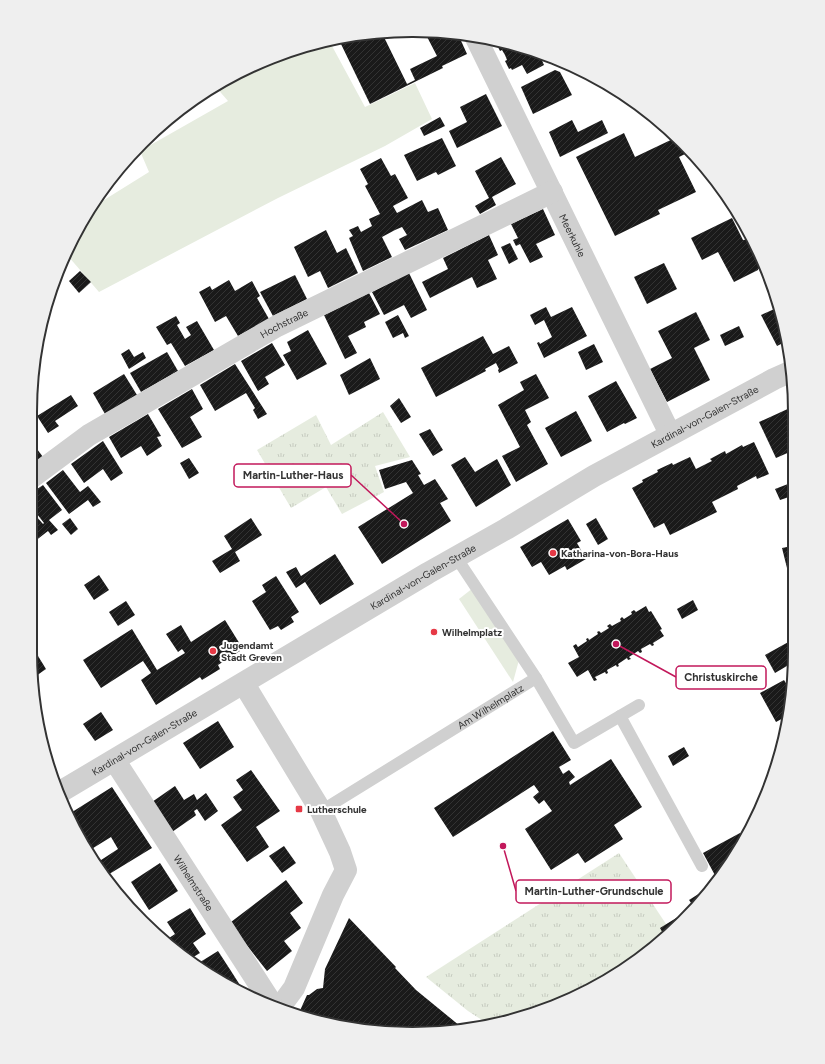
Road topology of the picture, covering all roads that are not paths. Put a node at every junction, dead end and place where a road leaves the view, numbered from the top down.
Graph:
1 (478, 43) edge
2 (552, 192) junction
3 (786, 374) edge
4 (670, 434) junction
5 (37, 473) edge
6 (456, 557) junction
7 (536, 678) junction
8 (244, 684) junction
9 (639, 704) dead end
10 (620, 716) junction
11 (115, 761) junction
12 (64, 790) edge
13 (320, 811) junction
14 (702, 866) dead end
15 (268, 997) edge
16 (283, 1003) edge

1 - 2 street, Meerkuhle
2 - 4 street, Meerkuhle
2 - 5 street, Hochstraße
3 - 4 street, Kardinal-von-Galen-Straße
4 - 6 street, Kardinal-von-Galen-Straße
6 - 7 lane
6 - 8 street, Kardinal-von-Galen-Straße
7 - 10 lane
7 - 13 lane, Am Wilhelmplatz
8 - 11 street, Kardinal-von-Galen-Straße
8 - 13 street
9 - 10 lane
10 - 14 lane
11 - 12 street, Kardinal-von-Galen-Straße
11 - 15 street, Wilhelmstraße
13 - 16 street

